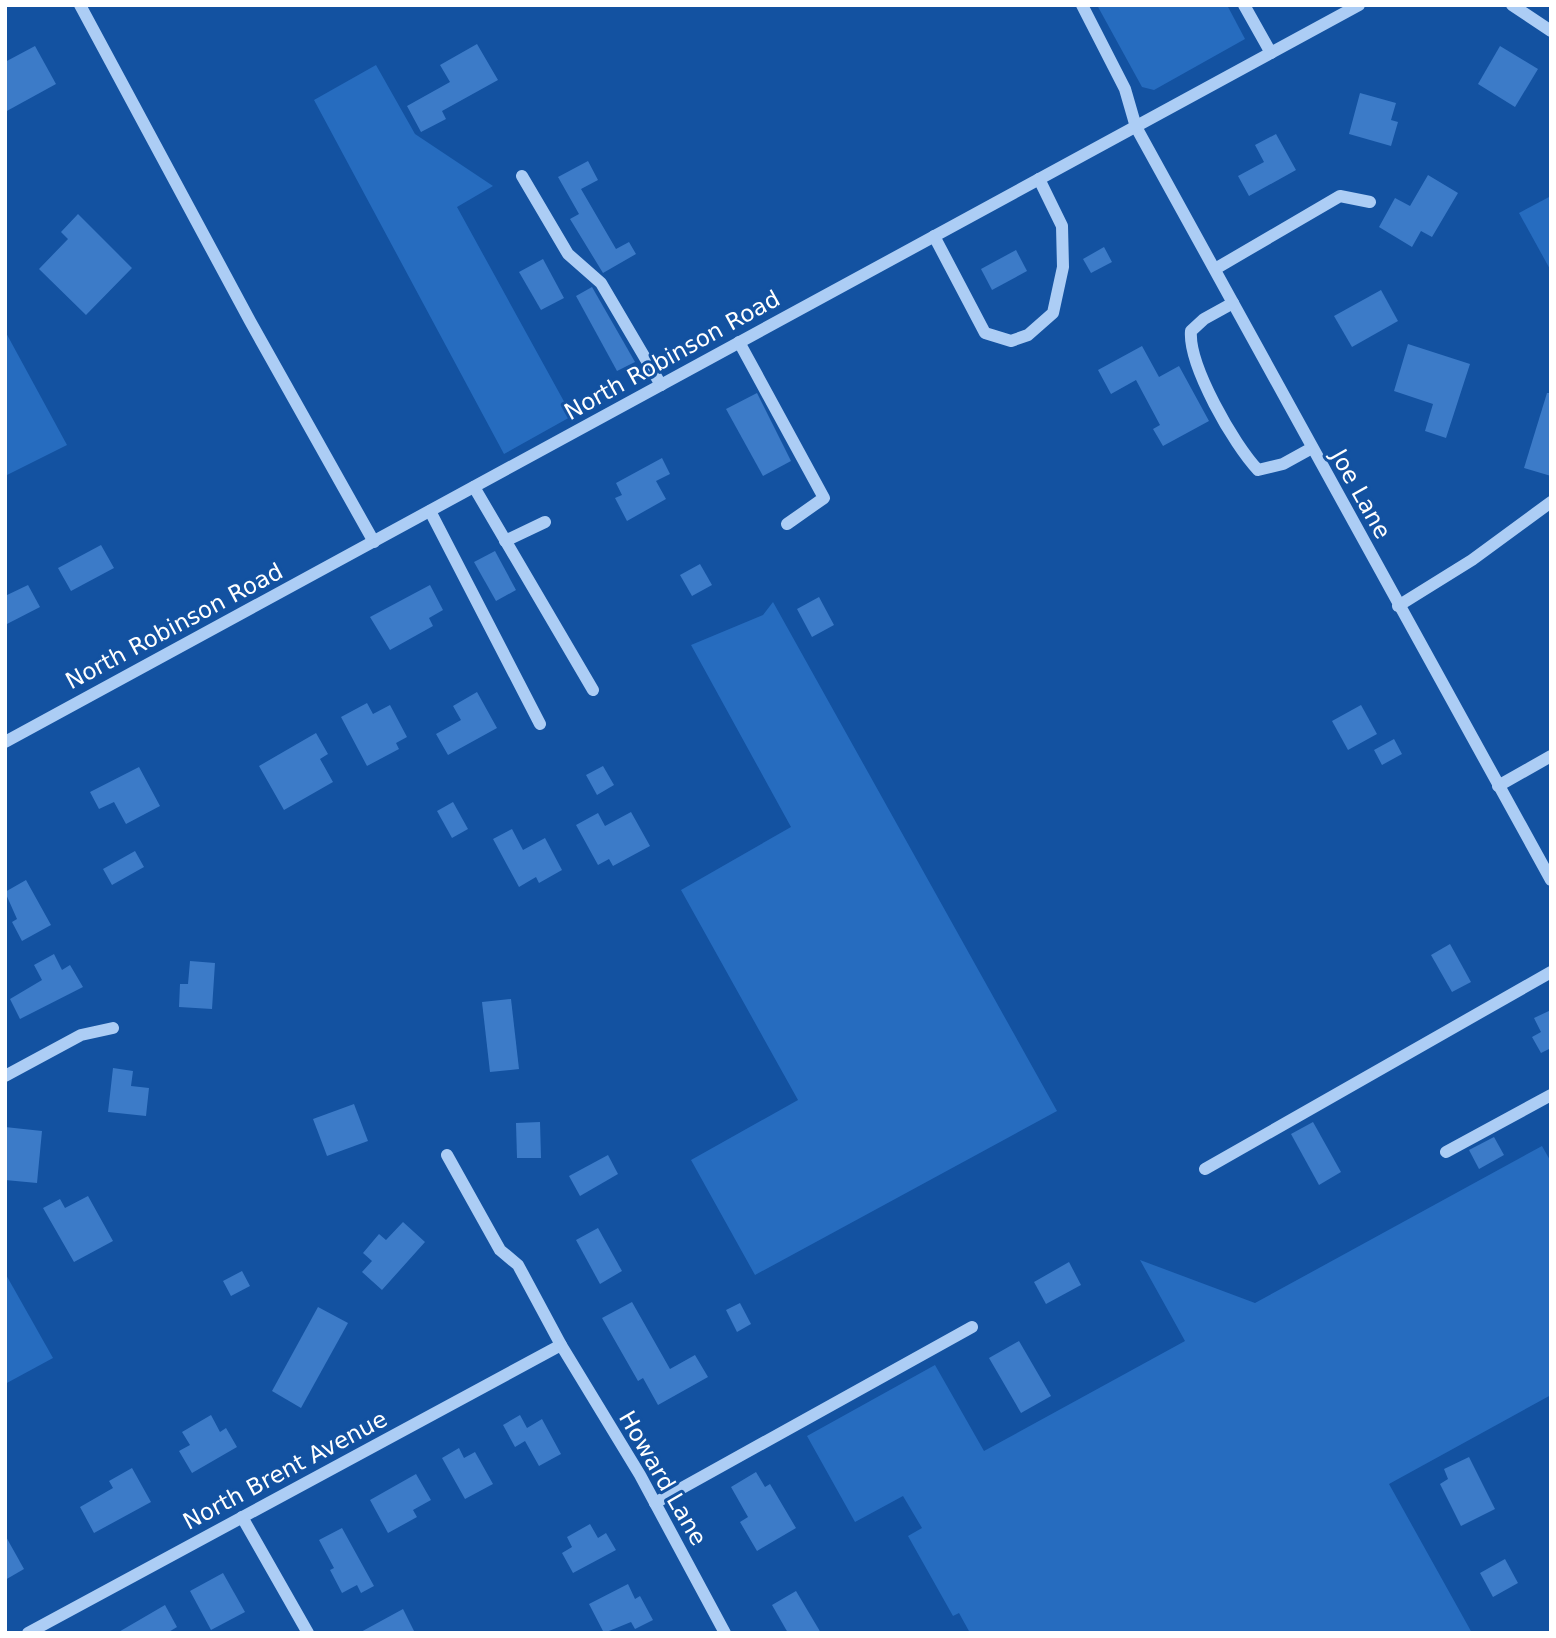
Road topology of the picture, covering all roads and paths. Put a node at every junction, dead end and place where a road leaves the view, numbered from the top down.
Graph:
1 (80, 5) edge
2 (1082, 5) edge
3 (1244, 5) edge
4 (1359, 5) edge
5 (1512, 5) edge
6 (1551, 31) edge
7 (1271, 54) junction
8 (1136, 127) junction
9 (522, 176) dead end
10 (1040, 179) junction
11 (1370, 202) dead end
12 (934, 236) junction
13 (1215, 269) junction
14 (1233, 303) junction
15 (739, 342) junction
16 (661, 385) junction
17 (1312, 447) junction
18 (474, 487) junction
19 (1551, 502) edge
20 (430, 511) junction
21 (545, 522) dead end
22 (787, 524) dead end
23 (505, 541) junction
24 (374, 542) junction
25 (1398, 606) junction
26 (593, 690) dead end
27 (540, 724) dead end
28 (5, 742) edge
29 (1551, 756) edge
30 (1498, 786) junction
31 (1550, 879) edge
32 (1551, 972) edge
33 (113, 1028) dead end
34 (5, 1076) edge
35 (1551, 1095) edge
36 (1446, 1152) dead end
37 (447, 1155) dead end
38 (1205, 1170) dead end
39 (972, 1327) dead end
40 (561, 1345) junction
41 (654, 1503) junction
42 (242, 1517) junction
43 (28, 1633) edge
44 (308, 1633) edge
45 (725, 1633) edge

1 - 24 street
2 - 8 street, Joe Lane
3 - 7 street
4 - 7 street, North Robinson Road
5 - 6 street
7 - 8 street, North Robinson Road
8 - 10 street, North Robinson Road
8 - 13 street, Joe Lane
9 - 16 street
10 - 12 street, North Robinson Road
10 - 12 street
11 - 13 street
12 - 15 street, North Robinson Road
13 - 14 street, Joe Lane
14 - 17 street, Joe Lane
14 - 17 street
15 - 16 street, North Robinson Road
15 - 22 street
16 - 18 street, North Robinson Road
17 - 25 street, Joe Lane
18 - 20 street, North Robinson Road
18 - 23 street
19 - 25 street
20 - 24 street, North Robinson Road
20 - 27 street
21 - 23 street
23 - 26 street
24 - 28 street, North Robinson Road
25 - 30 street, Joe Lane
29 - 30 street
30 - 31 street, Joe Lane
32 - 38 street
33 - 34 street
35 - 36 street
37 - 40 street, Howard Lane
39 - 41 street
40 - 41 street, Howard Lane
40 - 42 street, North Brent Avenue
41 - 45 street, Howard Lane
42 - 43 street, North Brent Avenue
42 - 44 street

